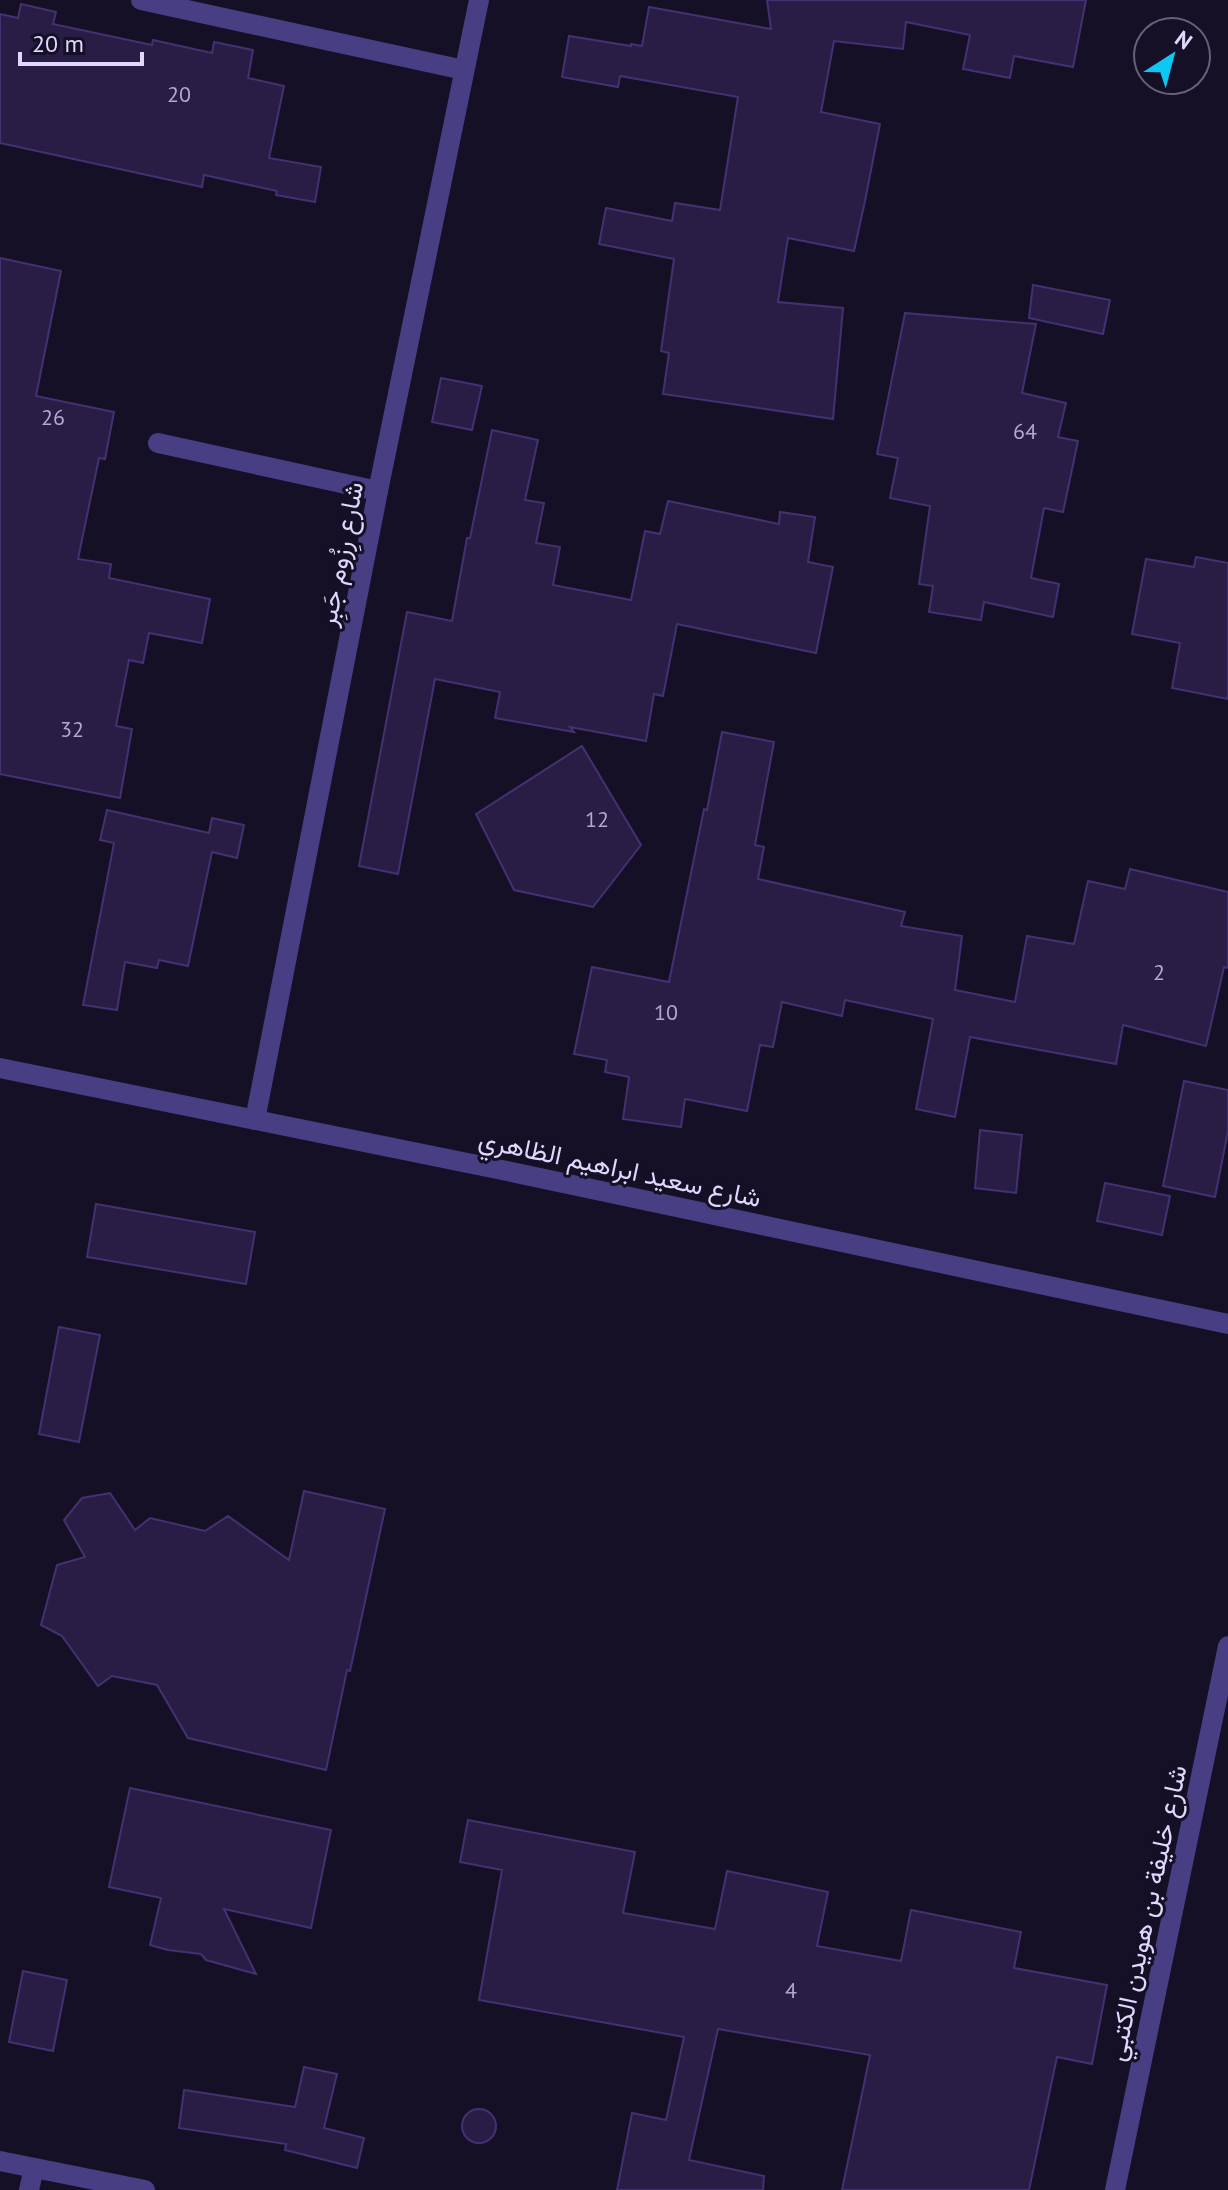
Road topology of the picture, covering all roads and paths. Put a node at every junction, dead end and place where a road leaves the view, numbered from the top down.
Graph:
1 (141, 0) edge
2 (479, 0) edge
3 (464, 70) junction
4 (158, 443) dead end
5 (378, 491) junction
6 (0, 1068) edge
7 (255, 1120) junction
8 (1228, 1324) edge
9 (1228, 1646) edge
10 (0, 2161) edge
11 (34, 2168) junction
12 (29, 2190) edge
13 (145, 2190) edge
14 (1115, 2190) edge

1 - 3 street
2 - 3 street, شارع رِزُوم جَبِر
3 - 5 street, شارع رِزُوم جَبِر
4 - 5 street
5 - 7 street, شارع رِزُوم جَبِر
6 - 7 street, شارع سعيد ابراهيم الظاهري
7 - 8 street, شارع سعيد ابراهيم الظاهري
9 - 14 street, شارع خليفة بن هويدن الكتبي
10 - 11 street
11 - 12 street
11 - 13 street

